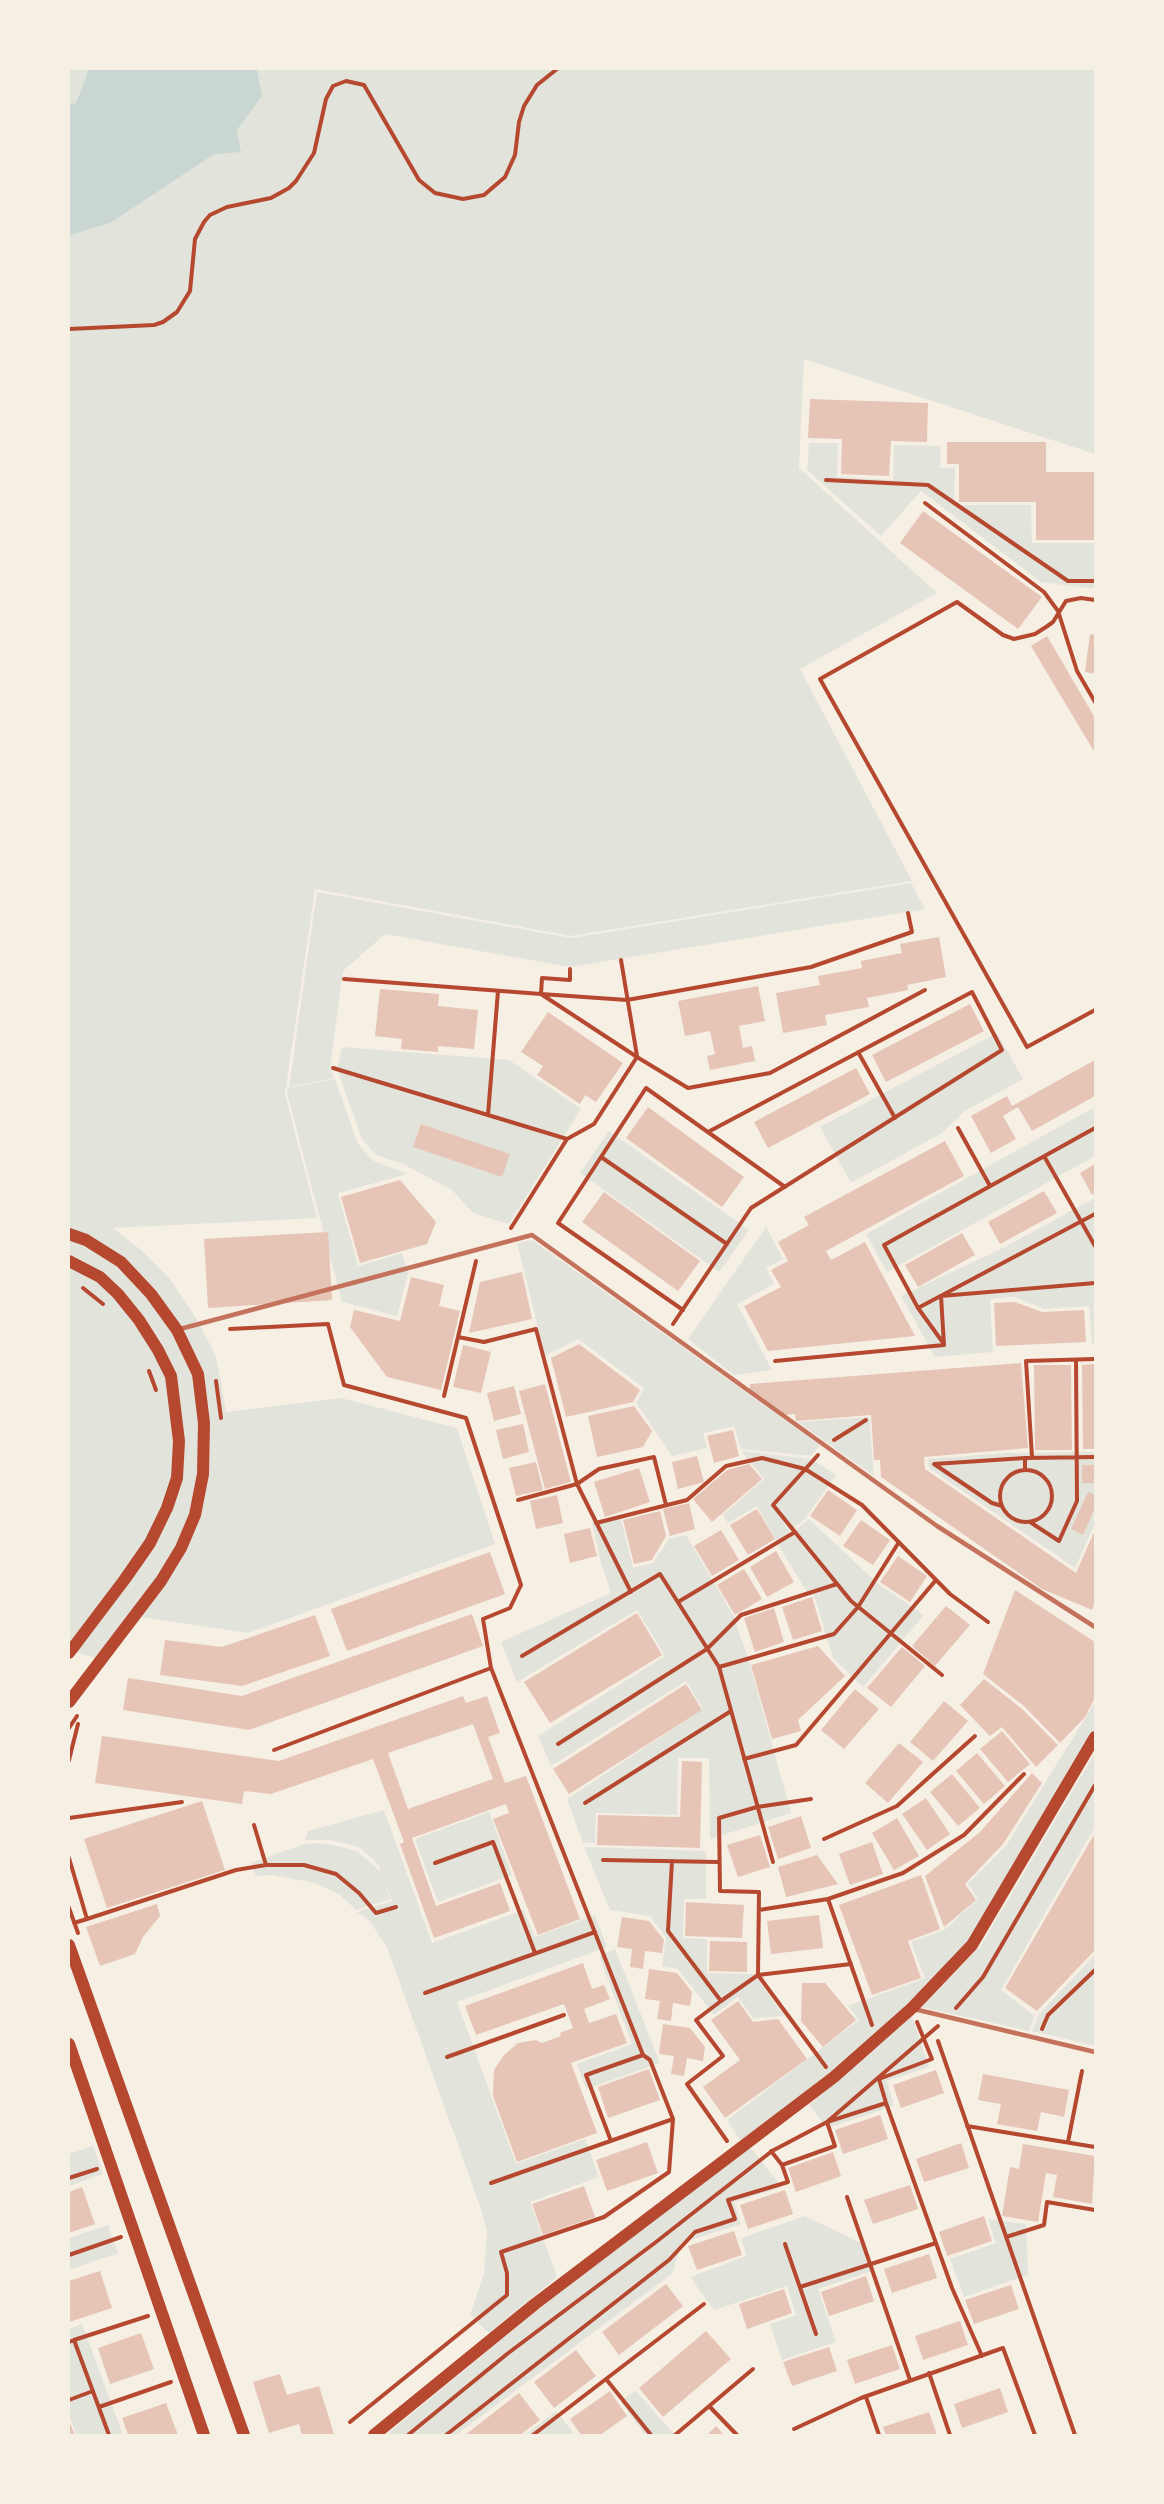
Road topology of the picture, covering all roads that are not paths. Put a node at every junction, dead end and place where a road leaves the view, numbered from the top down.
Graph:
1 (69, 1234) edge
2 (69, 1261) edge
3 (177, 1330) junction
4 (1095, 1627) edge
5 (69, 1653) edge
6 (69, 1702) edge
7 (1095, 1737) edge
8 (69, 1945) edge
9 (912, 2008) junction
10 (69, 2044) edge
11 (1095, 2052) edge
12 (204, 2435) edge
13 (244, 2435) edge
14 (374, 2435) edge

1 - 3 main road
2 - 5 main road
3 - 4 lane
3 - 6 main road
7 - 9 main road
8 - 13 main road
9 - 11 lane
9 - 14 main road
10 - 12 main road

